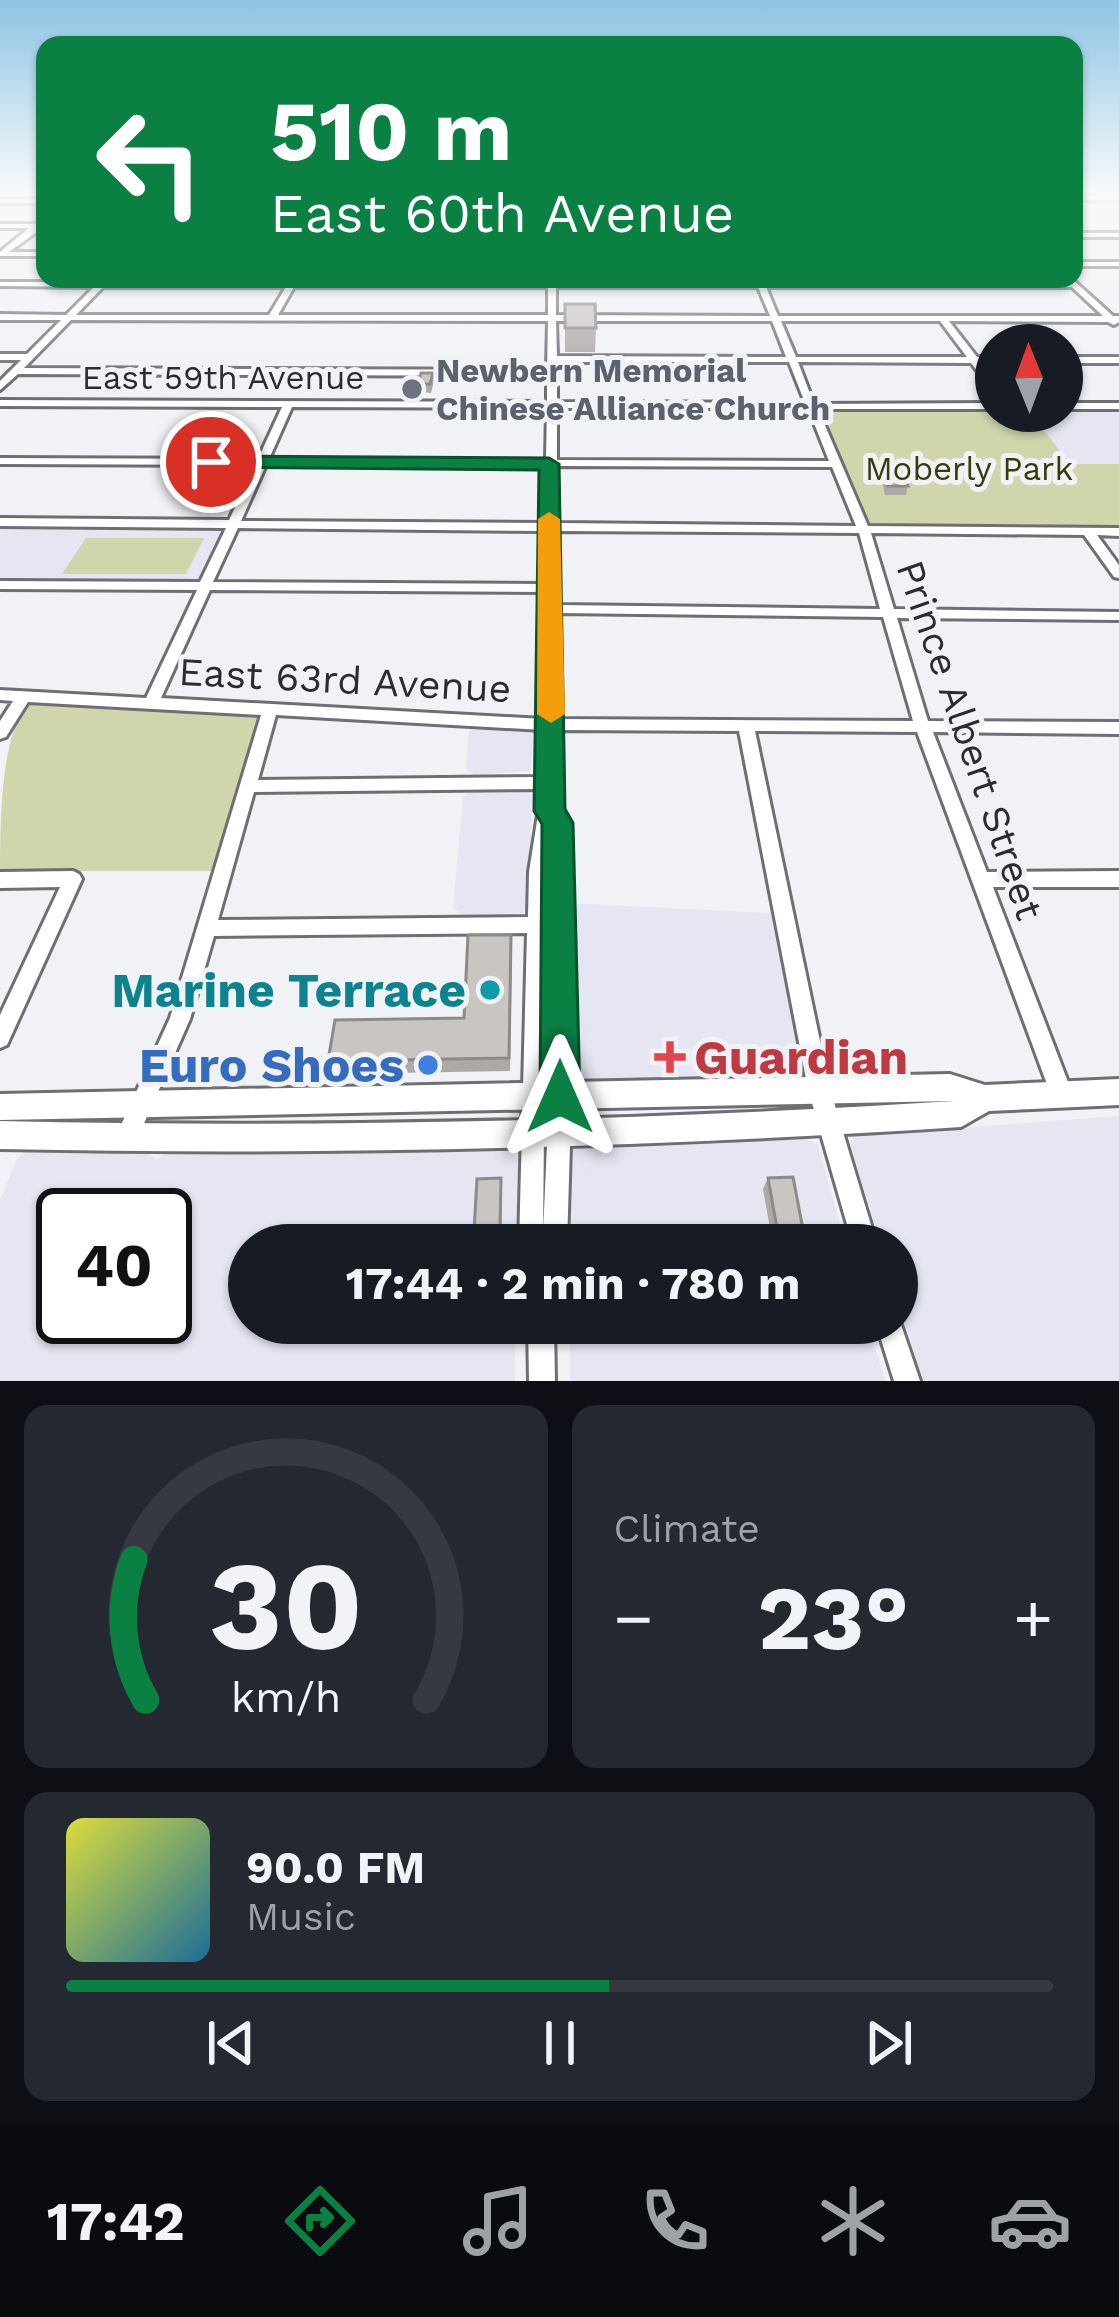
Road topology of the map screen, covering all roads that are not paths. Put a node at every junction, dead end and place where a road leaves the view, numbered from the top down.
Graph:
1 (1083, 264) edge
2 (1119, 264) edge
3 (36, 283) edge
4 (0, 284) edge
5 (97, 288) edge
6 (289, 288) edge
7 (552, 288) edge
8 (762, 288) edge
9 (1078, 288) edge
10 (0, 317) edge
11 (68, 317) junction
12 (272, 318) junction
13 (552, 319) junction
14 (775, 319) junction
15 (944, 320) junction
16 (1116, 322) edge
17 (0, 357) edge
18 (29, 357) junction
19 (792, 360) junction
20 (974, 360) joint
21 (1083, 360) edge
22 (1119, 360) edge
23 (552, 366) junction
24 (16, 371) junction
25 (0, 387) edge
26 (0, 403) edge
27 (288, 405) junction
28 (550, 406) junction
29 (812, 406) junction
30 (975, 406) edge
31 (1083, 406) edge
32 (1119, 406) edge
33 (0, 461) edge
34 (263, 463) junction
35 (549, 464) junction
36 (836, 464) junction
37 (0, 522) edge
38 (236, 523) junction
39 (550, 526) junction
40 (863, 529) junction
41 (1087, 531) junction
42 (1119, 532) edge
43 (1119, 574) edge
44 (0, 585) edge
45 (207, 586) junction
46 (550, 588) junction
47 (550, 609) junction
48 (890, 614) junction
49 (1119, 616) edge
50 (0, 695) edge
51 (24, 696) junction
52 (152, 703) junction
53 (270, 709) junction
54 (551, 724) junction
55 (746, 725) junction
56 (922, 727) junction
57 (1119, 728) edge
58 (0, 733) edge
59 (551, 783) junction
60 (249, 786) junction
61 (1119, 879) edge
62 (0, 880) edge
63 (980, 880) junction
64 (548, 925) junction
65 (206, 928) junction
66 (0, 1038) edge
67 (819, 1089) junction
68 (1119, 1092) edge
69 (1062, 1095) junction
70 (549, 1098) junction
71 (985, 1098) junction
72 (138, 1104) junction
73 (828, 1123) junction
74 (6, 1128) edge
75 (546, 1133) junction
76 (127, 1136) junction
77 (534, 1224) edge
78 (553, 1224) edge
79 (859, 1224) edge
80 (541, 1344) edge
81 (896, 1344) edge
82 (542, 1381) edge
83 (907, 1381) edge

1 - 2 street
3 - 4 street
5 - 11 street
6 - 12 street
7 - 13 street
8 - 14 street, Prince Albert Street
9 - 16 street
10 - 11 street
11 - 12 street
11 - 18 street
12 - 13 street
13 - 14 street
13 - 23 street
14 - 15 street
14 - 19 street, Prince Albert Street
15 - 16 street
15 - 20 street
17 - 18 street
18 - 24 street
19 - 20 street
19 - 23 street
19 - 29 street, Prince Albert Street
21 - 22 street
23 - 24 street
23 - 28 street
24 - 25 street
26 - 27 street, East 59th Avenue
27 - 28 street, East 59th Avenue
27 - 34 street
28 - 29 street, East 59th Avenue
28 - 35 street
29 - 30 street, East 59th Avenue
29 - 36 street, Prince Albert Street
31 - 32 street
33 - 34 street
34 - 35 street
34 - 38 street
35 - 36 street
35 - 39 street
36 - 40 street, Prince Albert Street
37 - 38 street
38 - 39 street
38 - 45 street
39 - 40 street
39 - 46 street
40 - 41 street
40 - 48 street, Prince Albert Street
41 - 42 street
41 - 43 street
44 - 45 street
45 - 46 street
45 - 52 street
46 - 47 street
47 - 48 street
47 - 54 street
48 - 49 street
48 - 56 street, Prince Albert Street
50 - 51 street, East 63rd Avenue
51 - 52 street, East 63rd Avenue
51 - 58 street
52 - 53 street, East 63rd Avenue
53 - 54 street, East 63rd Avenue
53 - 60 street
54 - 55 street, East 63rd Avenue
54 - 59 street
55 - 56 street, East 63rd Avenue
55 - 67 street
56 - 57 street, East 63rd Avenue
56 - 63 street, Prince Albert Street
59 - 60 street
59 - 64 street
60 - 65 street
61 - 63 street
62 - 66 street
63 - 69 street, Prince Albert Street
64 - 65 street
64 - 70 street
65 - 72 street
67 - 70 main road
67 - 71 main road
67 - 73 street
68 - 69 main road
69 - 71 main road
70 - 72 main road
70 - 75 street
71 - 73 main road
72 - 74 main road
72 - 76 street
73 - 75 main road
73 - 79 street
74 - 76 main road
75 - 76 main road
75 - 77 street
75 - 78 street
80 - 82 street
81 - 83 street

